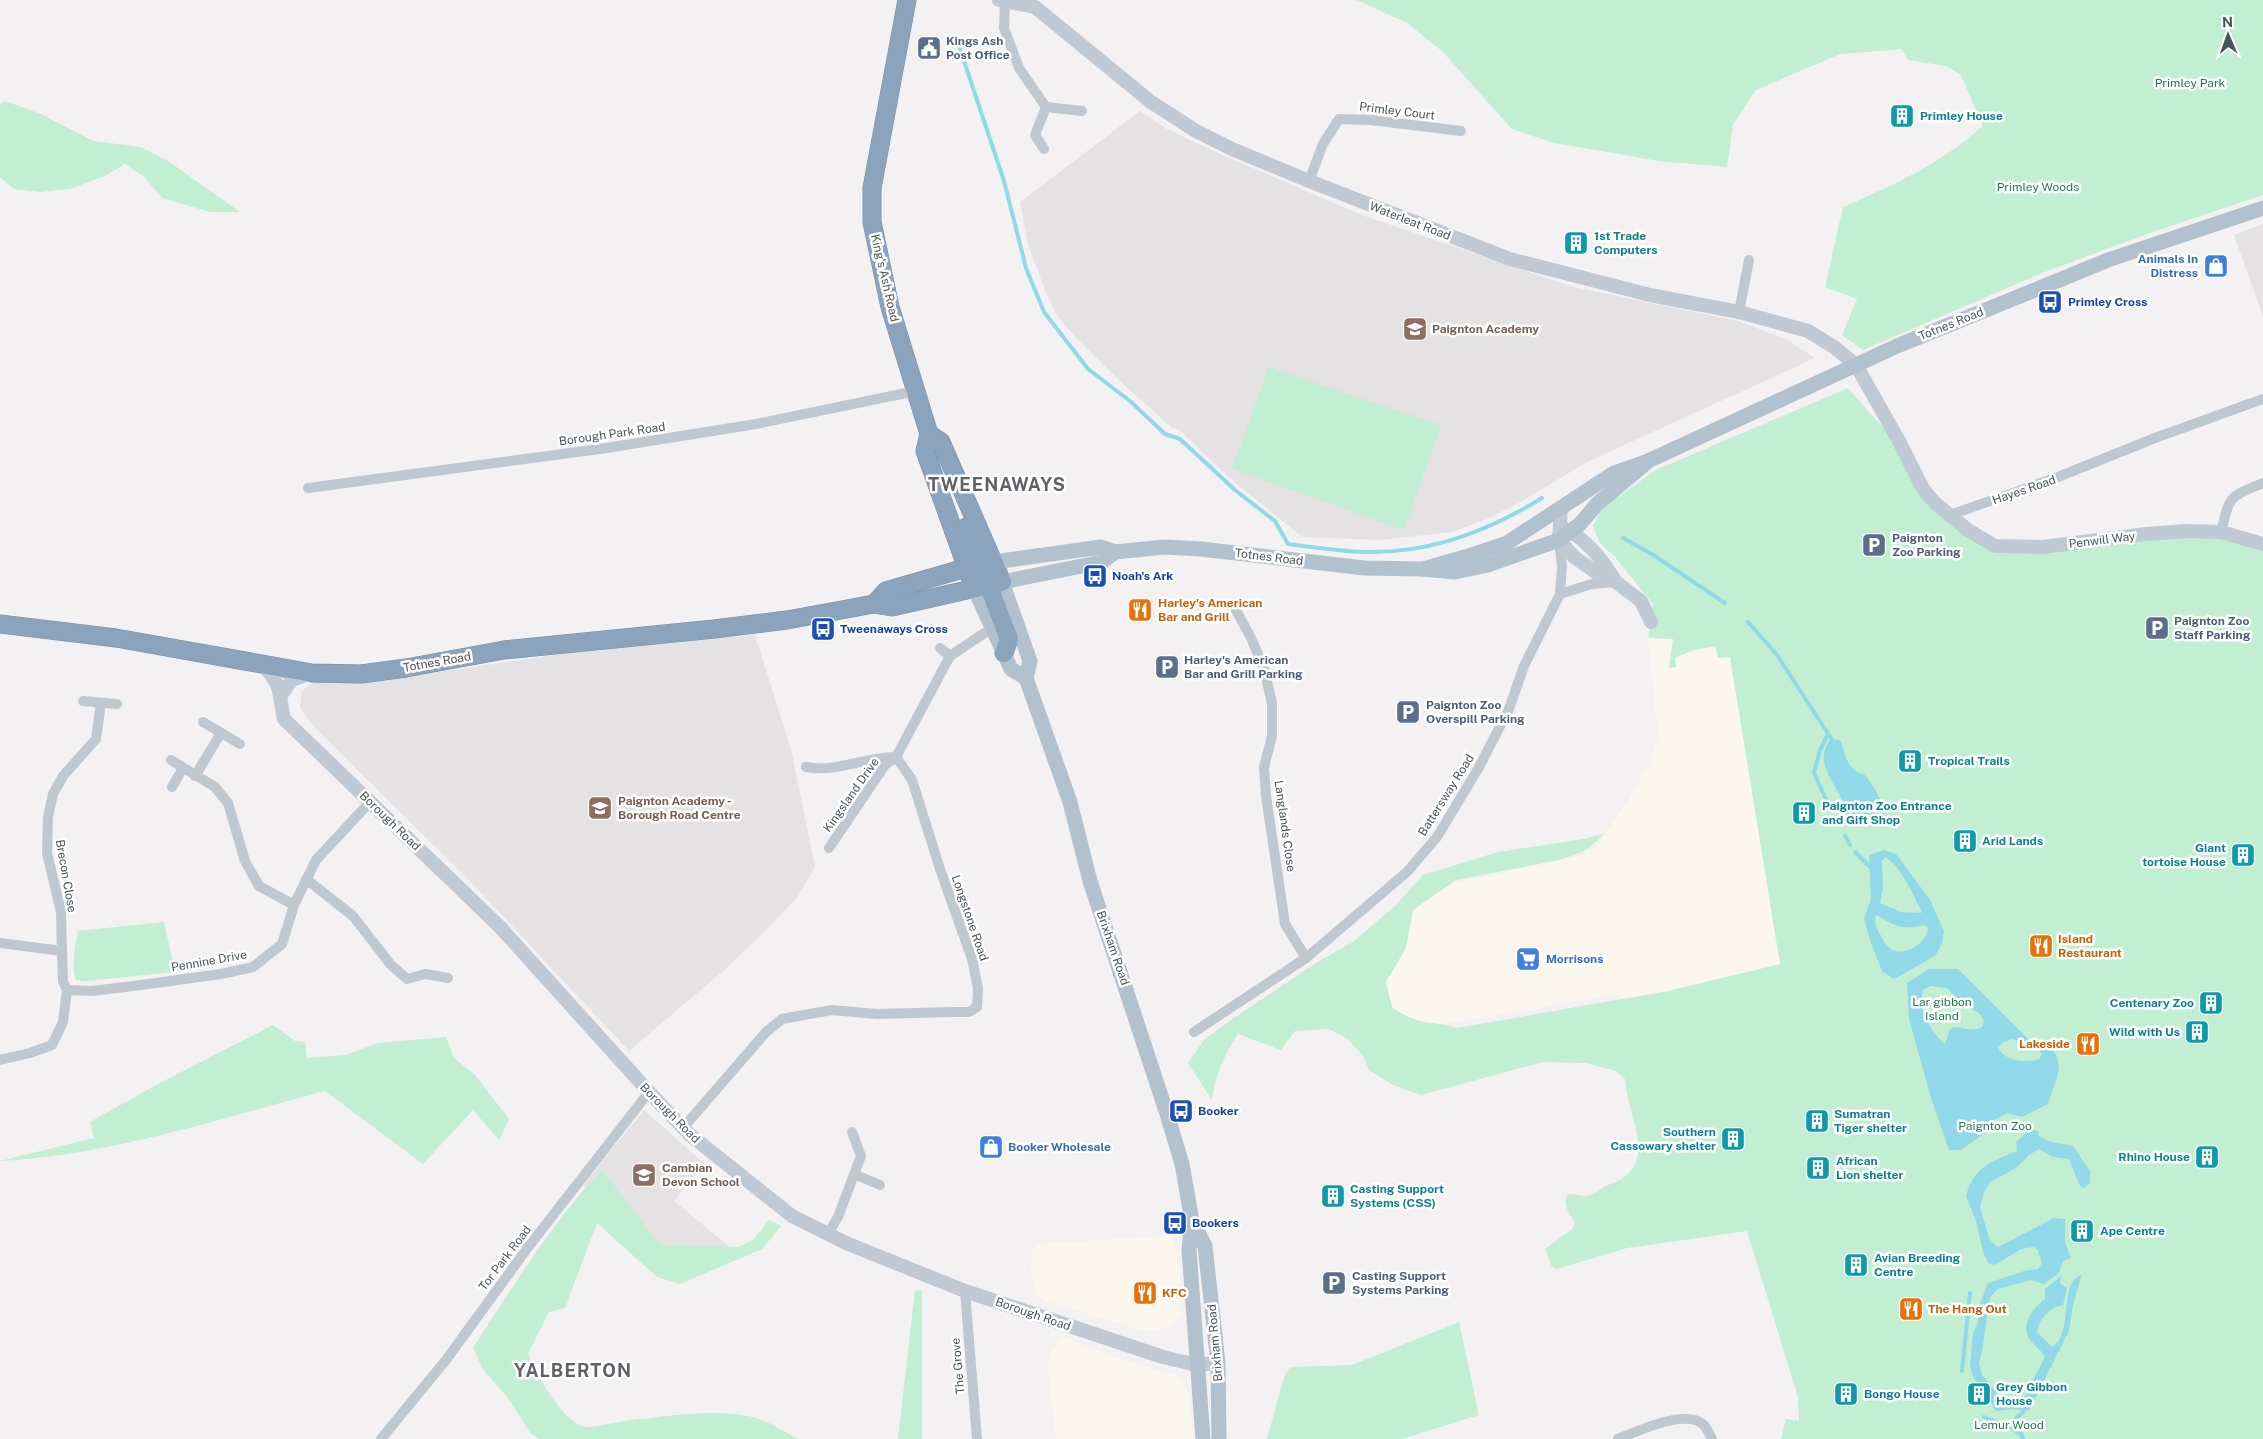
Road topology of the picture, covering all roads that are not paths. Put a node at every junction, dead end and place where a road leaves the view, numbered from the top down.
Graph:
1 (907, 0) edge
2 (1000, 0) edge
3 (1005, 0) edge
4 (1037, 3) edge
5 (1046, 108) junction
6 (1082, 112) dead end
7 (1461, 131) dead end
8 (1044, 150) dead end
9 (1309, 181) junction
10 (2263, 208) edge
11 (1749, 260) dead end
12 (1740, 312) junction
13 (1856, 365) junction
14 (916, 390) junction
15 (2263, 399) edge
16 (929, 434) junction
17 (1648, 461) junction
18 (2263, 483) edge
19 (308, 488) dead end
20 (1561, 508) junction
21 (1950, 515) junction
22 (1535, 526) junction
23 (1563, 532) junction
24 (2221, 532) junction
25 (2263, 544) edge
26 (1115, 552) junction
27 (980, 564) junction
28 (1423, 568) junction
29 (1616, 582) junction
30 (989, 585) junction
31 (1560, 594) junction
32 (874, 604) junction
33 (1236, 610) dead end
34 (1651, 622) dead end
35 (0, 624) edge
36 (992, 628) junction
37 (940, 648) dead end
38 (1004, 653) junction
39 (950, 656) junction
40 (262, 665) junction
41 (312, 673) junction
42 (1026, 678) junction
43 (280, 692) junction
44 (83, 701) dead end
45 (101, 703) junction
46 (117, 704) dead end
47 (203, 722) dead end
48 (221, 733) junction
49 (240, 744) dead end
50 (896, 757) junction
51 (171, 760) dead end
52 (806, 767) dead end
53 (183, 768) junction
54 (196, 776) junction
55 (172, 787) dead end
56 (370, 802) junction
57 (828, 848) dead end
58 (306, 879) junction
59 (294, 905) junction
60 (0, 943) edge
61 (62, 951) junction
62 (1306, 958) junction
63 (448, 978) dead end
64 (66, 990) junction
65 (1194, 1032) dead end
66 (0, 1060) edge
67 (648, 1092) junction
68 (683, 1128) junction
69 (852, 1132) dead end
70 (854, 1174) junction
71 (880, 1185) dead end
72 (1192, 1221) junction
73 (828, 1234) junction
74 (964, 1291) junction
75 (1218, 1363) junction
76 (1197, 1365) junction
77 (381, 1439) edge
78 (977, 1439) edge
79 (1203, 1439) edge
80 (1219, 1439) edge
81 (1618, 1439) edge
82 (1712, 1439) edge

1 - 14 highway, King's Ash Road
2 - 3 street, Waterleat Road
3 - 4 street, Waterleat Road
3 - 5 street
4 - 9 street, Waterleat Road
5 - 6 street
5 - 8 street
7 - 9 street, Primley Court
9 - 12 street, Waterleat Road
10 - 13 main road, Totnes Road
11 - 12 street
12 - 13 street, Waterleat Road
13 - 17 main road, Totnes Road
13 - 21 street
14 - 16 highway, King's Ash Road
14 - 19 street, Borough Park Road
15 - 21 street, Hayes Road
16 - 27 highway, King's Ash Road
16 - 27 highway, King's Ash Road
17 - 20 main road, Totnes Road
17 - 23 main road, Totnes Road
18 - 24 street
20 - 22 main road, Totnes Road
20 - 23 street
21 - 24 street, Penwill Way
22 - 23 street
22 - 28 main road, Totnes Road
23 - 28 main road, Totnes Road
23 - 29 street
23 - 31 street, Battersway Road
24 - 25 street, Penwill Way
26 - 27 main road, Totnes Road
26 - 28 main road, Totnes Road
26 - 30 main road, Totnes Road
27 - 30 highway, King's Ash Road
27 - 30 highway, King's Ash Road
27 - 32 highway, Totnes Road
29 - 31 street
29 - 34 street
30 - 32 highway, Totnes Road
30 - 36 main road, Brixham Road
30 - 38 highway
30 - 42 main road, Brixham Road
31 - 62 street, Battersway Road
32 - 41 highway, Totnes Road
33 - 62 street, Langlands Close
35 - 40 highway, Totnes Road
36 - 38 main road, Brixham Road
36 - 39 street
37 - 39 street
38 - 42 main road, Brixham Road
39 - 50 street
40 - 41 highway, Totnes Road
40 - 43 street, Borough Road
41 - 43 street
42 - 72 main road, Brixham Road
43 - 56 street, Borough Road
44 - 45 street
45 - 46 street
45 - 61 street, Brecon Close
47 - 48 street
48 - 49 street
48 - 54 street
50 - 52 street
50 - 57 street, Kingsland Drive
50 - 68 street, Longstone Road
51 - 53 street
53 - 54 street
53 - 55 street
54 - 59 street
56 - 58 street, Pennine Drive
56 - 67 street, Borough Road
58 - 59 street, Pennine Drive
58 - 63 street
59 - 64 street, Pennine Drive
60 - 61 street
61 - 64 street
62 - 65 street, Battersway Road
64 - 66 street
67 - 68 street, Borough Road
67 - 77 street, Tor Park Road
68 - 73 street, Borough Road
69 - 70 street
70 - 71 street
70 - 73 street
72 - 75 main road, Brixham Road
72 - 76 main road, Brixham Road
73 - 74 street, Borough Road
74 - 76 street, Borough Road
74 - 78 street, The Grove
75 - 76 street, Borough Road
75 - 80 main road, Brixham Road
76 - 79 main road, Brixham Road
81 - 82 street

